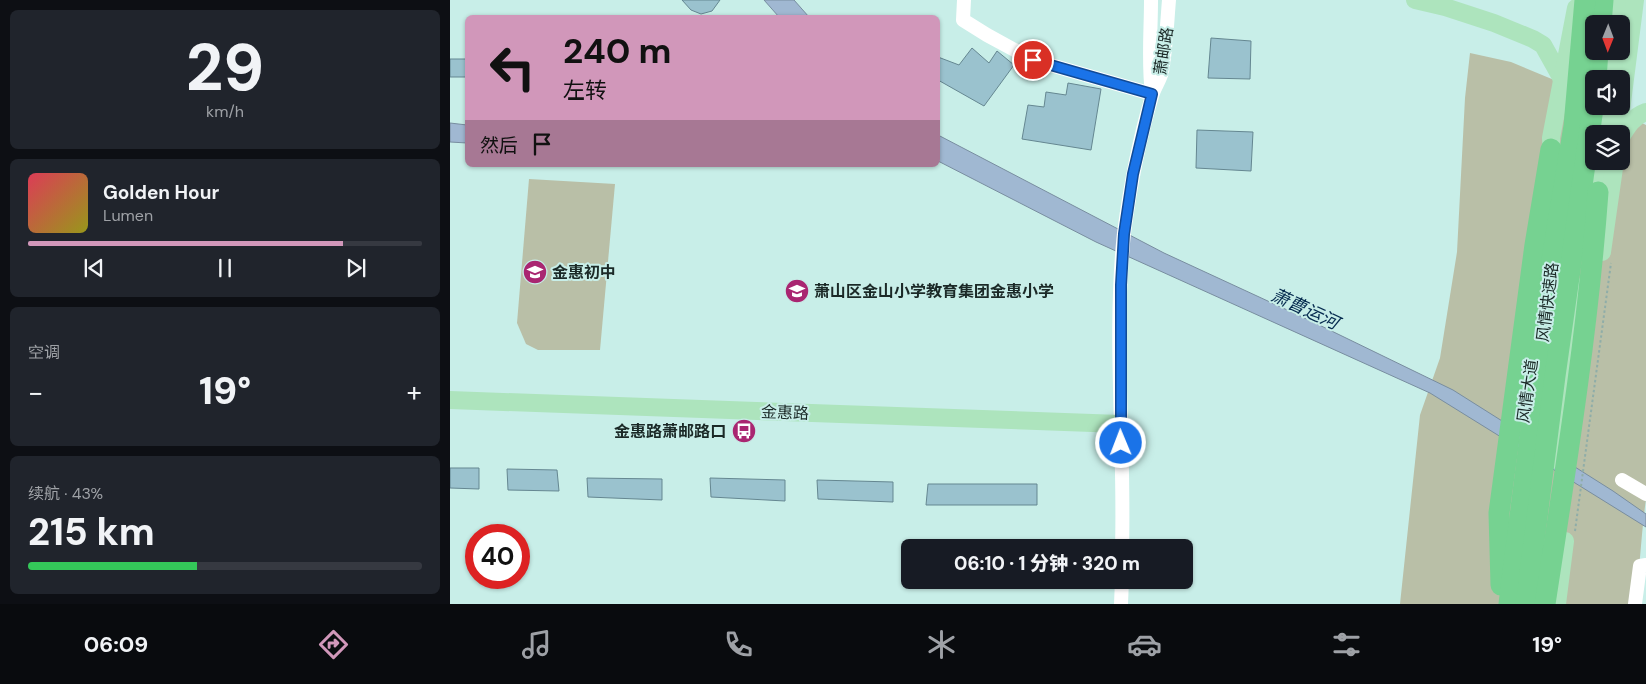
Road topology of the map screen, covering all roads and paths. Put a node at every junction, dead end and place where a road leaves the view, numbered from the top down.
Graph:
1 (964, 0) edge
2 (1151, 0) edge
3 (1168, 0) edge
4 (1415, 0) edge
5 (1578, 0) edge
6 (1585, 0) edge
7 (1603, 0) edge
8 (1618, 0) edge
9 (1635, 0) edge
10 (1602, 15) edge
11 (1616, 15) edge
12 (1562, 79) junction
13 (1152, 94) junction
14 (1646, 112) edge
15 (1592, 115) edge
16 (1619, 125) edge
17 (1629, 125) edge
18 (1551, 149) joint
19 (1600, 170) edge
20 (1614, 170) edge
21 (1598, 192) joint
22 (1520, 397) junction
23 (450, 400) edge
24 (1567, 422) junction
25 (1120, 424) junction
26 (1584, 464) dead end
27 (1622, 480) dead end
28 (1646, 494) edge
29 (1573, 511) junction
30 (1122, 539) edge
31 (1643, 565) edge
32 (1122, 589) edge
33 (1121, 604) edge
34 (1501, 604) edge
35 (1509, 604) edge
36 (1526, 604) edge
37 (1537, 604) edge
38 (1545, 604) edge
39 (1557, 604) edge
40 (1635, 604) edge

1 - 13 street
2 - 13 street
3 - 13 street, 萧邮路
4 - 12 main road
5 - 12 main road
6 - 35 highway, 风情快速路
7 - 10 highway
8 - 11 main road
9 - 16 main road
12 - 18 main road
13 - 25 street, 萧邮路
14 - 17 main road
15 - 36 highway, 风情快速路
18 - 22 highway
19 - 21 main road
20 - 29 main road
21 - 24 highway
22 - 34 main road, 风情大道
22 - 34 highway
23 - 25 main road, 金惠路
24 - 37 main road
24 - 38 highway
25 - 30 street, 萧邮路
26 - 29 path
27 - 28 street
29 - 39 main road
31 - 40 street
32 - 33 street

